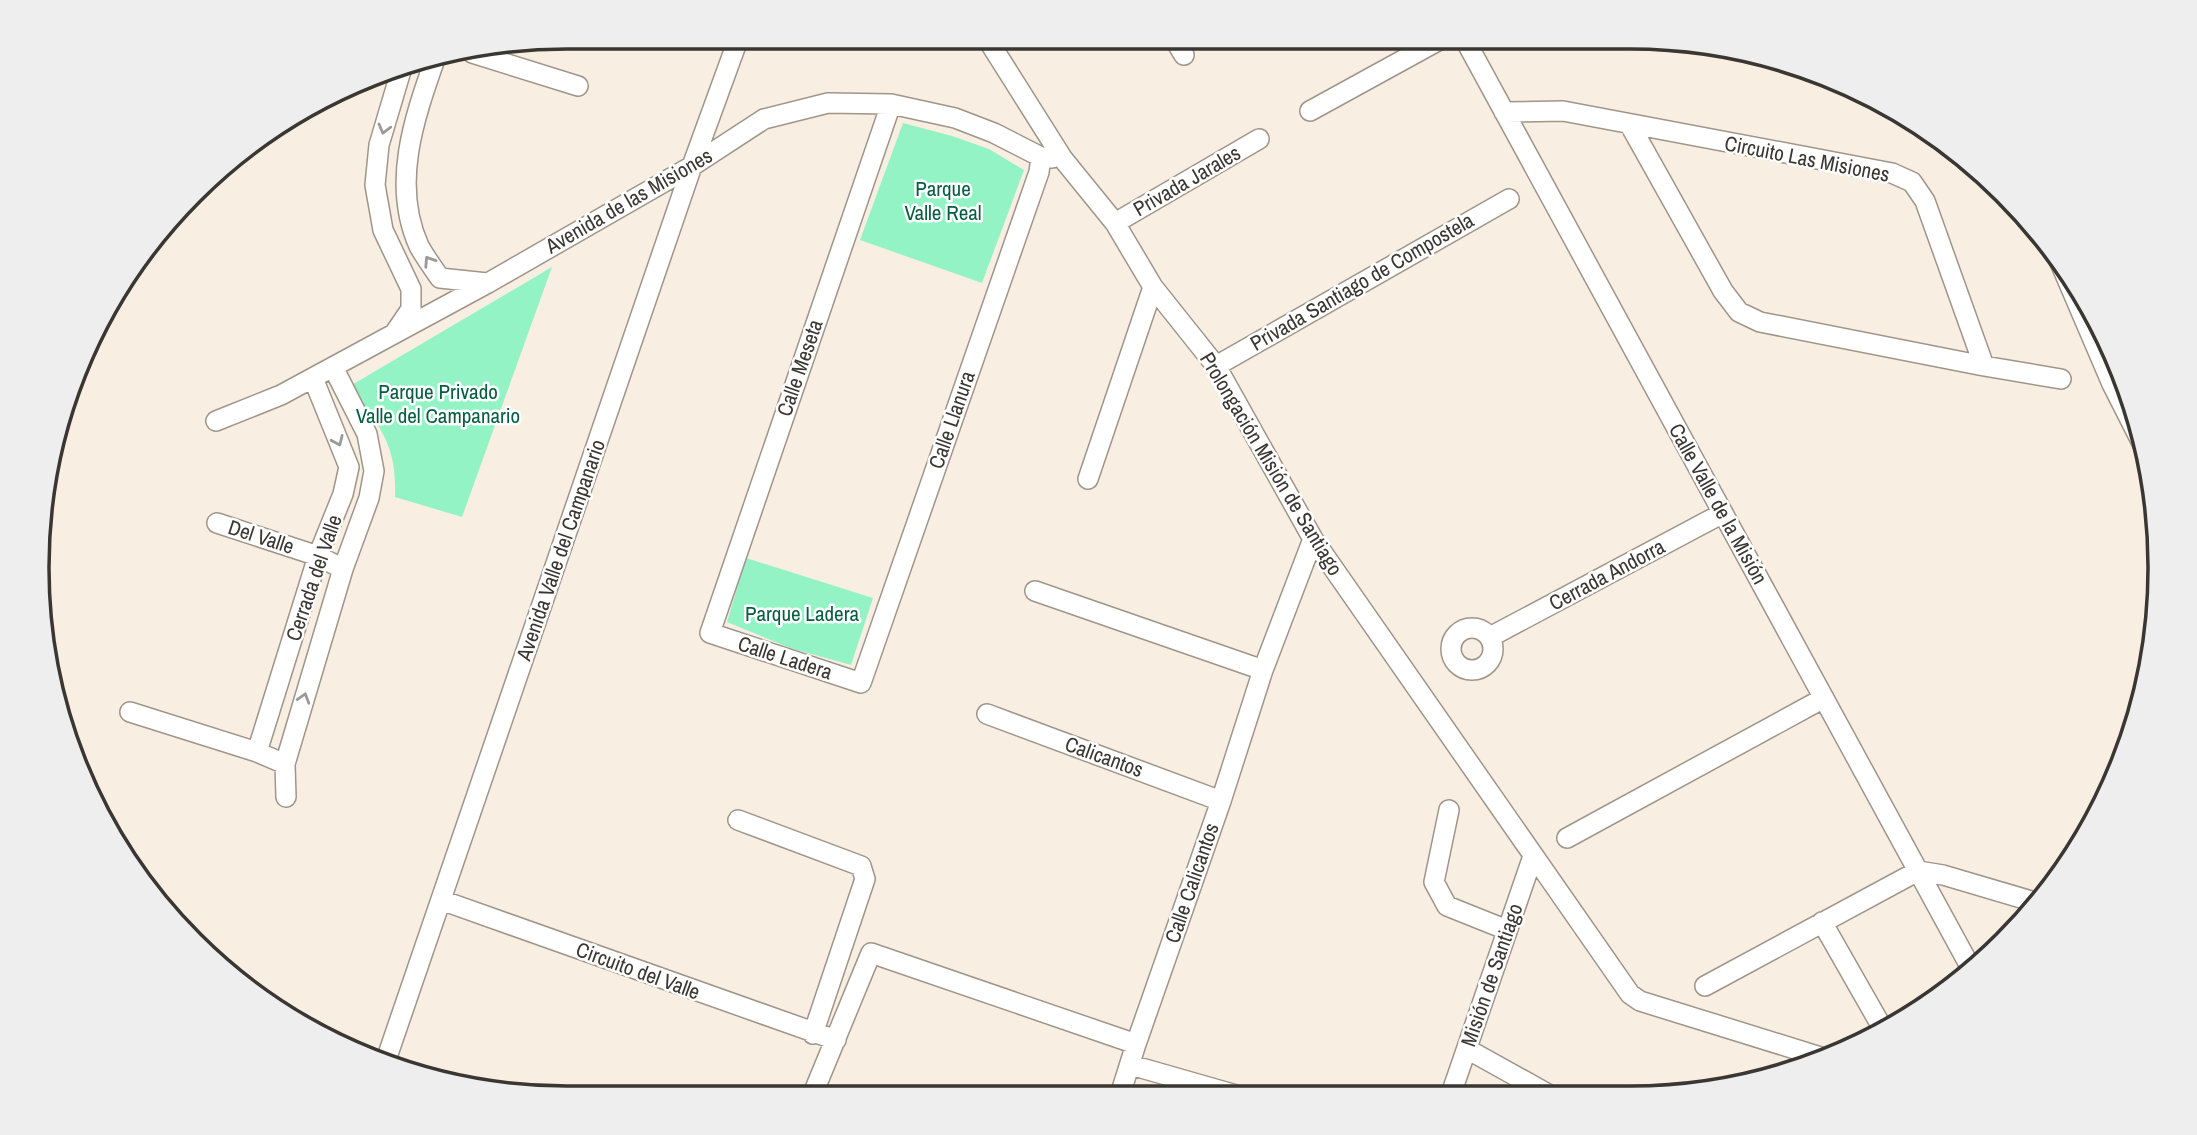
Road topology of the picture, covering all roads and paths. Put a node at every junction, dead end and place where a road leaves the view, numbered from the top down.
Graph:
1 (734, 49) edge
2 (994, 49) edge
3 (1180, 49) edge
4 (1423, 49) edge
5 (1470, 49) edge
6 (1184, 55) dead end
7 (484, 56) edge
8 (432, 67) edge
9 (399, 78) edge
10 (578, 86) dead end
11 (891, 104) junction
12 (1500, 105) junction
13 (1310, 111) dead end
14 (1630, 125) junction
15 (1259, 139) dead end
16 (1041, 157) junction
17 (1063, 159) junction
18 (692, 166) junction
19 (1509, 199) dead end
20 (1115, 223) junction
21 (412, 227) junction
22 (385, 234) junction
23 (488, 283) junction
24 (1153, 287) junction
25 (2081, 312) edge
26 (394, 334) junction
27 (1216, 366) junction
28 (1984, 366) junction
29 (333, 367) junction
30 (313, 378) junction
31 (2061, 379) dead end
32 (2119, 397) edge
33 (216, 421) dead end
34 (349, 467) junction
35 (374, 471) junction
36 (1088, 479) dead end
37 (1723, 513) junction
38 (216, 523) dead end
39 (1313, 538) junction
40 (318, 556) junction
41 (343, 569) junction
42 (1035, 591) dead end
43 (710, 633) joint
44 (1490, 638) dead end
45 (1263, 670) junction
46 (861, 683) joint
47 (1824, 698) junction
48 (130, 712) dead end
49 (988, 714) dead end
50 (257, 752) junction
51 (285, 764) junction
52 (286, 797) dead end
53 (1221, 801) junction
54 (1449, 810) dead end
55 (738, 820) dead end
56 (1567, 838) dead end
57 (1532, 856) junction
58 (1918, 870) junction
59 (441, 900) junction
60 (2027, 900) edge
61 (1822, 922) junction
62 (1507, 930) junction
63 (1967, 960) edge
64 (1705, 986) dead end
65 (1879, 1022) edge
66 (813, 1034) junction
67 (836, 1041) junction
68 (1136, 1044) junction
69 (1467, 1049) junction
70 (1809, 1053) edge
71 (388, 1054) edge
72 (1131, 1065) junction
73 (816, 1086) edge
74 (1123, 1086) edge
75 (1204, 1086) edge
76 (1454, 1086) edge
77 (1534, 1086) edge

1 - 18 street, Avenida Valle del Campanario
2 - 17 street, Prolongación Misión de Santiago
3 - 6 street
4 - 13 street
5 - 12 street, Calle Valle de la Misión
7 - 10 street
8 - 21 street
9 -> 22 street
11 - 16 street, Avenida de las Misiones
11 - 18 street, Avenida de las Misiones
11 - 43 street, Calle Meseta
12 - 14 street, Circuito Las Misiones
12 - 37 street, Calle Valle de la Misión
14 - 28 street
14 - 28 street, Circuito Las Misiones
15 - 20 street, Privada Jarales
16 - 17 street, Avenida de las Misiones
16 - 46 street, Calle Llanura
17 - 20 street, Prolongación Misión de Santiago
18 - 23 street, Avenida de las Misiones
18 - 59 street, Avenida Valle del Campanario
19 - 27 street, Privada Santiago de Compostela
20 - 24 street, Prolongación Misión de Santiago
21 - 22 street
23 -> 21 street
22 - 26 street
23 - 26 street, Avenida de las Misiones
24 - 27 street, Prolongación Misión de Santiago
24 - 36 street
25 - 32 street
26 - 29 street, Avenida de las Misiones
27 - 39 street, Prolongación Misión de Santiago
28 - 31 street
29 - 30 street, Avenida de las Misiones
29 - 35 street, Cerrada del Valle
30 - 33 street, Avenida de las Misiones
30 -> 34 street
34 - 35 street
34 - 40 street, Cerrada del Valle
35 - 41 street, Cerrada del Valle
37 - 44 street, Cerrada Andorra
37 - 47 street, Calle Valle de la Misión
38 - 40 street, Del Valle
39 - 45 street, Calle Calicantos
39 - 57 street, Prolongación Misión de Santiago
40 - 41 street, Del Valle
40 - 50 street, Cerrada del Valle
51 -> 41 street, Cerrada del Valle
42 - 45 street
43 - 46 street, Calle Ladera
45 - 53 street, Calle Calicantos
47 - 56 street
47 - 58 street, Calle Valle de la Misión
48 - 50 street
49 - 53 street, Calicantos
50 - 51 street
51 - 52 street, Cerrada del Valle
53 - 68 street, Calle Calicantos
54 - 62 street
55 - 66 street
57 - 62 street, Misión de Santiago
57 - 70 street, Prolongación Misión de Santiago
58 - 60 street
58 - 61 street
58 - 63 street, Calle Valle de la Misión
59 - 66 street, Circuito del Valle
59 - 71 street, Avenida Valle del Campanario
61 - 64 street
61 - 65 street
62 - 69 street, Misión de Santiago
66 - 67 street, Circuito del Valle
67 - 68 street
67 - 73 street
68 - 72 street, Calle Calicantos
69 - 76 street, Misión de Santiago
69 - 77 street
72 - 74 street, Calle Calicantos
72 - 75 street

